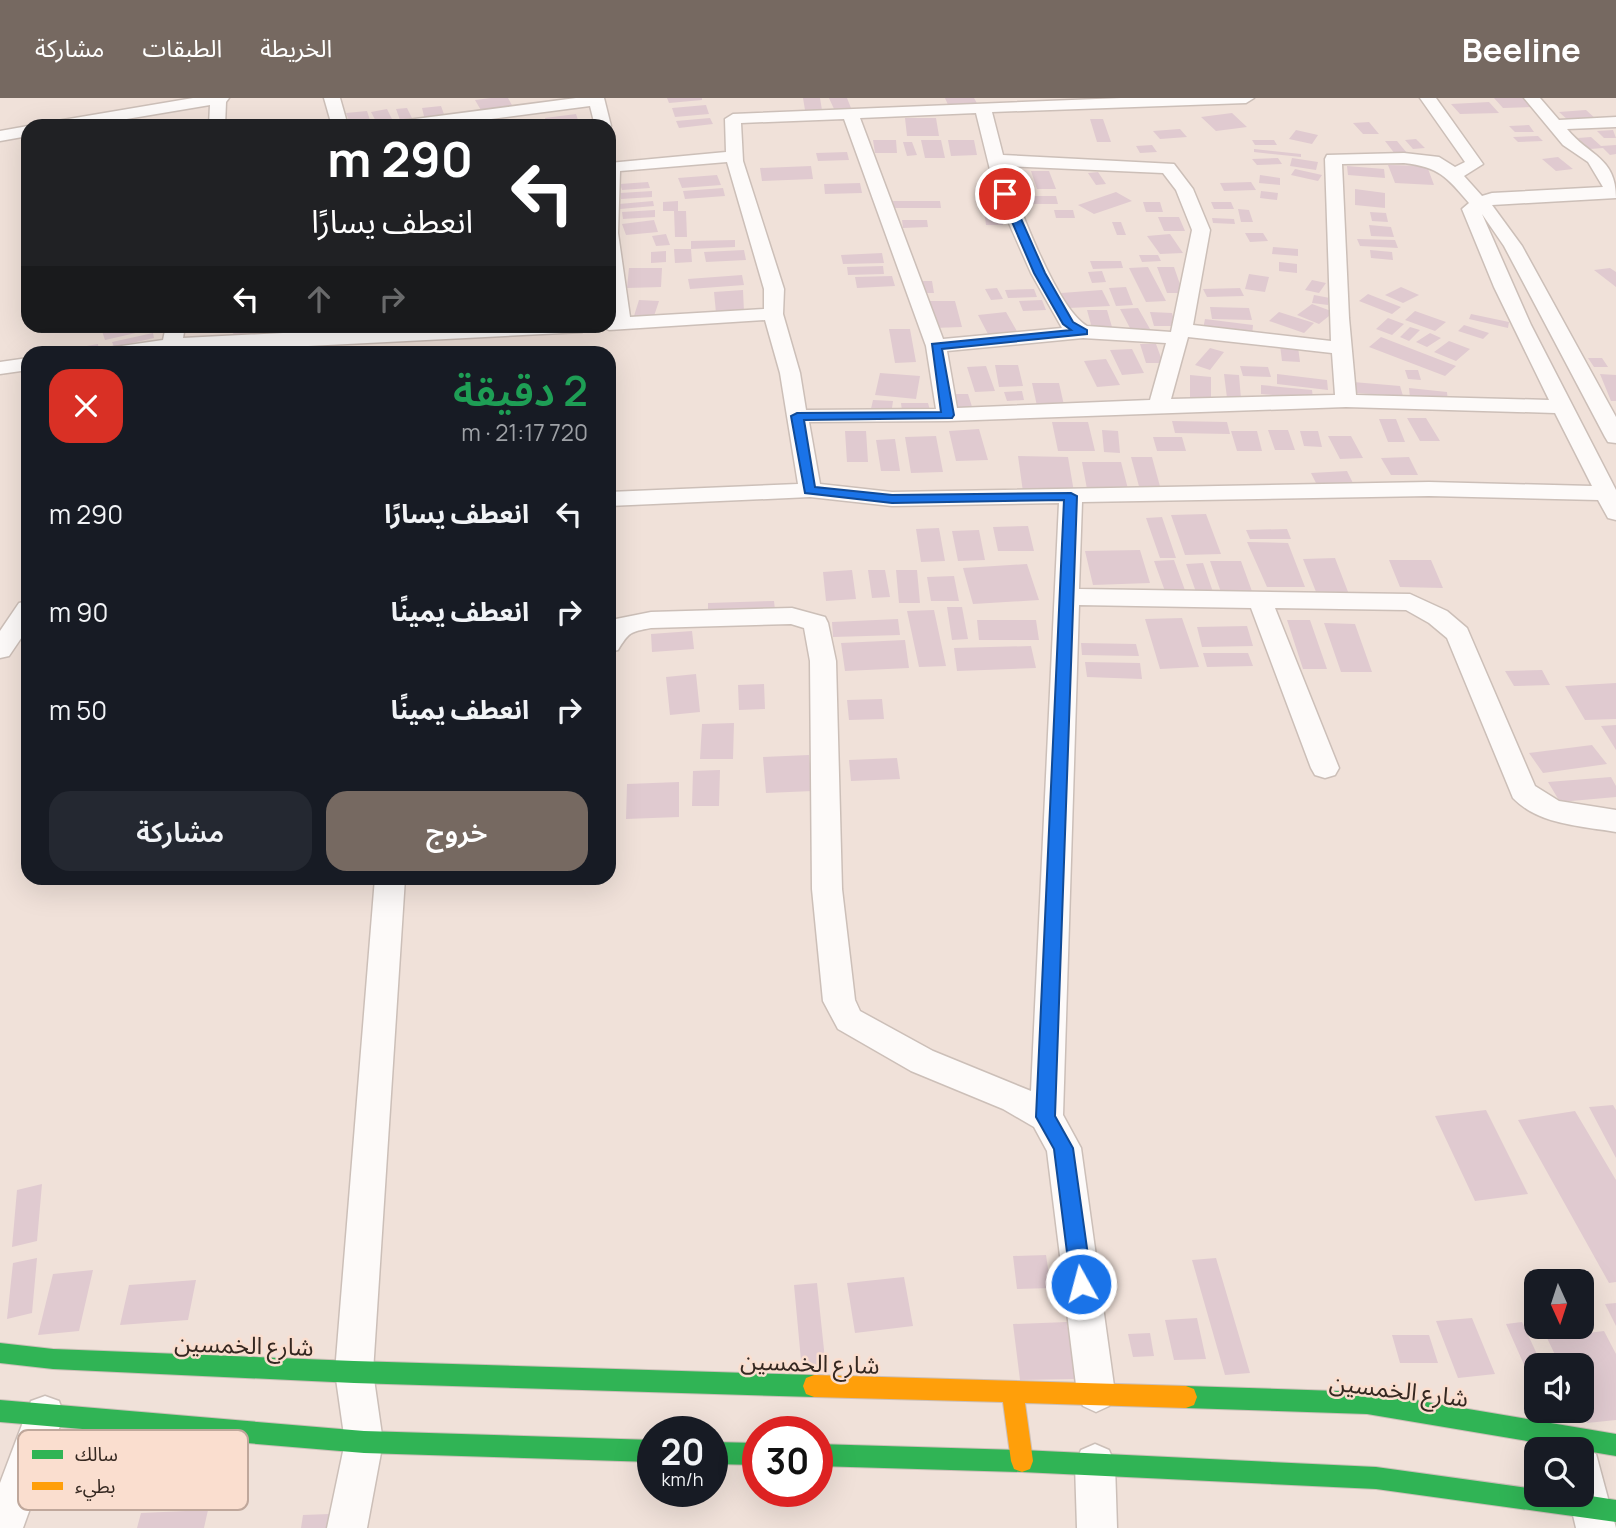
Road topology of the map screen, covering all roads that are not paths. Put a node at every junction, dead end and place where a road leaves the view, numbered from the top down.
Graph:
1 (219, 98) edge
2 (332, 98) edge
3 (730, 98) edge
4 (1246, 98) edge
5 (1428, 98) edge
6 (1532, 98) edge
7 (984, 108) junction
8 (850, 114) junction
9 (98, 119) edge
10 (218, 119) edge
11 (338, 119) edge
12 (481, 119) edge
13 (601, 119) edge
14 (733, 119) junction
15 (1616, 122) edge
16 (1555, 125) junction
17 (21, 132) edge
18 (0, 136) edge
19 (734, 156) junction
20 (616, 160) edge
21 (996, 160) junction
22 (1454, 174) junction
23 (1616, 192) edge
24 (1478, 203) junction
25 (773, 314) junction
26 (616, 324) edge
27 (1083, 332) junction
28 (316, 333) edge
29 (385, 333) edge
30 (520, 333) edge
31 (1180, 334) junction
32 (171, 341) edge
33 (432, 343) edge
34 (147, 346) edge
35 (936, 346) junction
36 (1343, 348) junction
37 (21, 365) edge
38 (0, 368) edge
39 (1346, 401) junction
40 (1159, 406) junction
41 (1607, 406) edge
42 (1560, 407) junction
43 (948, 415) junction
44 (797, 416) junction
45 (1616, 437) edge
46 (1605, 467) edge
47 (810, 490) junction
48 (1071, 496) junction
49 (616, 499) edge
50 (1611, 503) edge
51 (1066, 597) junction
52 (1260, 600) junction
53 (21, 619) edge
54 (616, 631) edge
55 (0, 650) edge
56 (1325, 768) dead end
57 (1616, 821) edge
58 (389, 885) edge
59 (1046, 1117) junction
60 (0, 1353) edge
61 (354, 1372) junction
62 (1012, 1390) junction
63 (1096, 1393) junction
64 (0, 1411) edge
65 (45, 1415) junction
66 (39, 1430) edge
67 (222, 1430) edge
68 (248, 1432) edge
69 (1524, 1439) edge
70 (364, 1442) junction
71 (1616, 1445) edge
72 (1594, 1449) edge
73 (637, 1451) edge
74 (833, 1455) edge
75 (1022, 1461) junction
76 (1095, 1464) junction
77 (18, 1488) edge
78 (1594, 1496) edge
79 (1601, 1515) edge
80 (3, 1528) edge
81 (347, 1528) edge
82 (1097, 1528) edge

1 - 9 street
1 - 10 street
2 - 11 street
3 - 14 street
4 - 7 street
5 - 22 street
6 - 16 street
7 - 8 street
7 - 21 street
8 - 14 street
8 - 35 street
12 - 13 street
14 - 19 street
15 - 16 street
16 - 23 street
17 - 18 street
19 - 20 street
19 - 25 street
21 - 27 street
21 - 31 street
22 - 24 street
22 - 36 street
23 - 24 street
24 - 41 street
24 - 42 street
25 - 26 street
25 - 44 street
27 - 31 street
27 - 35 street
28 - 32 street
29 - 33 street
30 - 33 street
31 - 36 street
31 - 40 street
32 - 34 street
35 - 43 street
36 - 39 street
37 - 38 street
39 - 40 street
39 - 42 street
40 - 43 street
41 - 45 street
42 - 46 street
43 - 44 street
44 - 47 street
46 - 50 street
47 - 48 street
47 - 49 street
48 - 50 street
48 - 51 street
51 - 52 street
51 - 59 street
52 - 56 street
52 - 57 street
53 - 55 street
54 - 59 street
58 - 61 street
59 - 63 street
60 - 61 main road, شارع الخمسين
61 - 62 main road, شارع الخمسين
61 - 70 street
62 - 63 main road, شارع الخمسين
62 - 75 main road
63 - 69 main road, شارع الخمسين
64 - 65 main road
65 - 66 street
65 - 67 main road
68 - 70 main road
70 - 73 main road
70 - 81 street
71 - 72 main road, شارع الخمسين
74 - 75 main road
75 - 76 main road
76 - 79 main road
76 - 82 street
77 - 80 street
78 - 79 street

